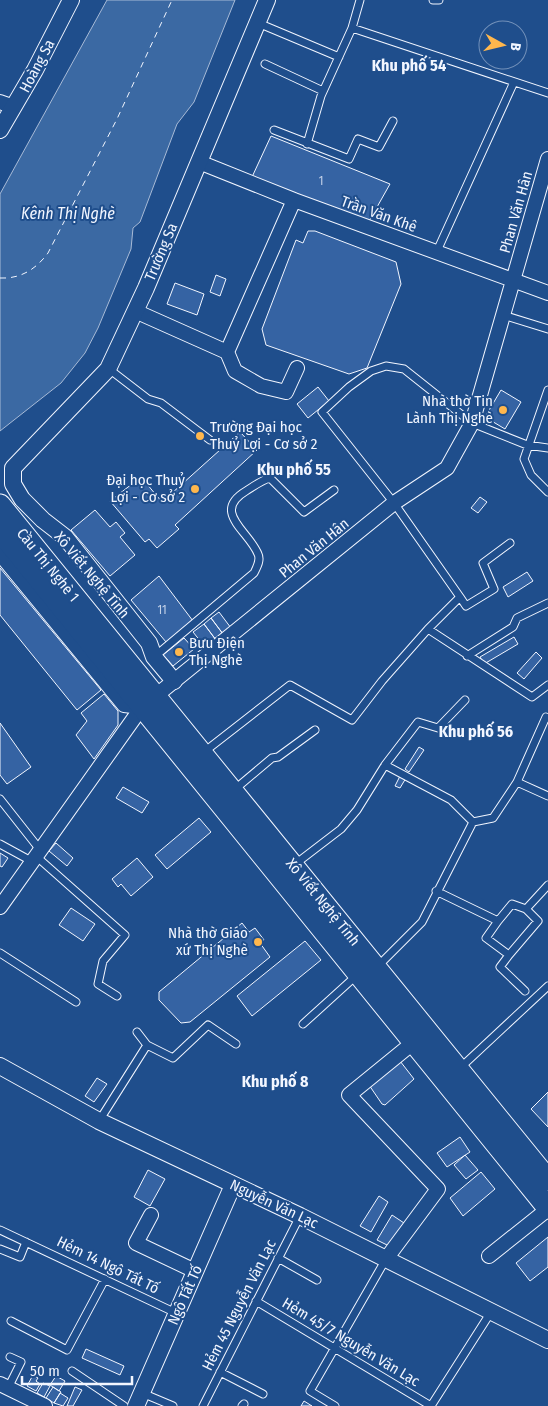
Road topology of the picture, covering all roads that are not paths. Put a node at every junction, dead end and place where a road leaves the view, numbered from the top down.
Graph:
1 (70, 0) edge
2 (267, 0) edge
3 (360, 0) edge
4 (434, 0) edge
5 (439, 0) edge
6 (258, 23) junction
7 (352, 28) junction
8 (339, 57) junction
9 (266, 64) dead end
10 (514, 82) junction
11 (324, 91) junction
12 (548, 93) edge
13 (7, 104) edge
14 (393, 121) dead end
15 (0, 130) edge
16 (274, 130) dead end
17 (307, 144) junction
18 (548, 159) edge
19 (199, 162) junction
20 (294, 200) junction
21 (437, 251) junction
22 (512, 280) junction
23 (548, 293) edge
24 (135, 311) junction
25 (503, 315) junction
26 (548, 329) edge
27 (227, 352) junction
28 (297, 368) dead end
29 (108, 369) junction
30 (548, 390) edge
31 (472, 424) junction
32 (210, 440) dead end
33 (527, 445) junction
34 (548, 448) edge
35 (13, 475) joint
36 (334, 490) dead end
37 (548, 492) edge
38 (394, 503) junction
39 (0, 505) edge
40 (0, 531) edge
41 (510, 543) dead end
42 (0, 554) edge
43 (460, 596) junction
44 (548, 603) edge
45 (428, 629) junction
46 (90, 630) junction
47 (467, 656) junction
48 (154, 657) junction
49 (174, 681) junction
50 (548, 685) edge
51 (465, 700) dead end
52 (149, 701) junction
53 (548, 718) edge
54 (315, 730) dead end
55 (203, 753) junction
56 (385, 765) junction
57 (517, 782) junction
58 (233, 790) junction
59 (548, 796) edge
60 (0, 798) edge
61 (473, 822) junction
62 (0, 844) edge
63 (37, 856) junction
64 (287, 870) junction
65 (548, 885) edge
66 (436, 891) junction
67 (1, 902) edge
68 (526, 909) junction
69 (498, 921) junction
70 (0, 953) edge
71 (509, 955) junction
72 (368, 971) junction
73 (548, 986) edge
74 (525, 990) dead end
75 (117, 996) dead end
76 (76, 1002) dead end
77 (303, 1024) dead end
78 (137, 1032) dead end
79 (414, 1042) junction
80 (236, 1044) dead end
81 (147, 1045) junction
82 (0, 1066) edge
83 (459, 1069) junction
84 (99, 1121) junction
85 (547, 1175) edge
86 (234, 1185) junction
87 (548, 1208) edge
88 (151, 1215) dead end
89 (300, 1216) junction
90 (0, 1230) edge
91 (26, 1242) junction
92 (0, 1249) edge
93 (489, 1256) dead end
94 (278, 1258) junction
95 (386, 1259) junction
96 (195, 1271) junction
97 (105, 1279) junction
98 (317, 1280) dead end
99 (256, 1301) junction
100 (490, 1312) junction
101 (177, 1313) junction
102 (11, 1320) dead end
103 (548, 1340) edge
104 (335, 1348) junction
105 (10, 1357) dead end
106 (72, 1371) dead end
107 (220, 1372) junction
108 (4, 1386) edge
109 (263, 1394) dead end
110 (139, 1400) edge
111 (42, 1405) edge
112 (124, 1406) edge
113 (172, 1406) edge
114 (203, 1406) edge
115 (335, 1406) edge
116 (431, 1406) edge

1 - 13 street, Hoàng Sa
2 - 6 street, Trường Sa
3 - 7 lane
4 - 5 lane
6 - 8 lane
6 - 19 street, Trường Sa
7 - 8 lane
7 - 10 lane
8 - 11 lane
9 - 11 lane
10 - 12 lane
10 - 21 lane
11 - 17 lane
13 - 15 street, Hoàng Sa
14 - 17 lane
16 - 17 lane
18 - 22 street, Phan Văn Hân
19 - 20 street, Trần Văn Khê
19 - 24 street, Trường Sa
20 - 21 street, Trần Văn Khê
20 - 27 street
21 - 22 street, Trần Văn Khê
22 - 23 street, Trần Văn Khê
22 - 25 street, Phan Văn Hân
24 - 27 street
24 - 29 street, Trường Sa
25 - 26 lane
25 - 31 street, Phan Văn Hân
27 - 28 street
29 - 32 lane
29 - 35 street, Trường Sa
30 - 33 lane
31 - 33 lane
31 - 38 street, Phan Văn Hân
31 - 38 lane
33 - 34 lane
33 - 37 lane
35 - 48 street, Xô Viết Nghệ Tĩnh
36 - 48 lane
38 - 43 lane
38 - 49 street, Phan Văn Hân
39 - 46 main road, Cầu Thị Nghè 1
40 - 46 main road, Cầu Thị Nghè 1
41 - 43 lane
42 - 52 street
43 - 45 lane
44 - 47 lane
45 - 47 lane
45 - 55 lane
46 - 52 main road, Xô Viết Nghệ Tĩnh
47 - 50 lane
48 - 49 street, Xô Viết Nghệ Tĩnh
49 - 52 street, Phan Văn Hân
51 - 56 lane
52 - 55 main road, Xô Viết Nghệ Tĩnh
52 - 63 street, Phan Văn Hân
52 - 64 main road, Xô Viết Nghệ Tĩnh
53 - 57 lane
54 - 58 lane
55 - 58 main road, Xô Viết Nghệ Tĩnh
56 - 61 lane
56 - 64 lane
57 - 59 lane
57 - 61 lane
58 - 64 main road, Xô Viết Nghệ Tĩnh
60 - 63 lane
61 - 66 lane
62 - 63 lane
63 - 67 street, Phan Văn Hân
63 - 75 lane
64 - 72 main road, Xô Viết Nghệ Tĩnh
65 - 68 lane
66 - 69 lane
66 - 72 lane
68 - 69 lane
68 - 71 lane
69 - 71 lane
70 - 76 lane
71 - 74 lane
72 - 77 lane
72 - 79 main road, Xô Viết Nghệ Tĩnh
72 - 83 main road, Xô Viết Nghệ Tĩnh
73 - 83 lane
78 - 81 lane
79 - 87 main road, Xô Viết Nghệ Tĩnh
79 - 95 street
80 - 81 lane
81 - 84 lane
82 - 84 street, Nguyễn Văn Lạc
83 - 85 main road, Xô Viết Nghệ Tĩnh
84 - 86 street, Nguyễn Văn Lạc
86 - 89 street, Nguyễn Văn Lạc
86 - 96 street, Ngô Tất Tố
87 - 93 street
88 - 96 street
89 - 94 lane, Hẻm 45 Nguyễn Văn Lạc
89 - 95 street, Nguyễn Văn Lạc
90 - 91 lane, Hẻm 14 Ngô Tất Tố
91 - 92 lane
91 - 97 lane, Hẻm 14 Ngô Tất Tố
94 - 98 lane
94 - 99 lane, Hẻm 45 Nguyễn Văn Lạc
95 - 100 street, Nguyễn Văn Lạc
95 - 104 lane
96 - 101 street, Ngô Tất Tố
97 - 101 lane, Hẻm 14 Ngô Tất Tố
97 - 102 lane
99 - 104 lane, Hẻm 45/7 Nguyễn Văn Lạc
99 - 107 lane, Hẻm 45 Nguyễn Văn Lạc
100 - 103 street, Nguyễn Văn Lạc
100 - 116 lane
101 - 110 street, Ngô Tất Tố
104 - 115 lane
104 - 116 lane, Hẻm 45/7 Nguyễn Văn Lạc
105 - 108 lane
106 - 112 lane
107 - 109 lane
107 - 114 lane, Hẻm 45 Nguyễn Văn Lạc
108 - 111 street
110 - 113 lane

